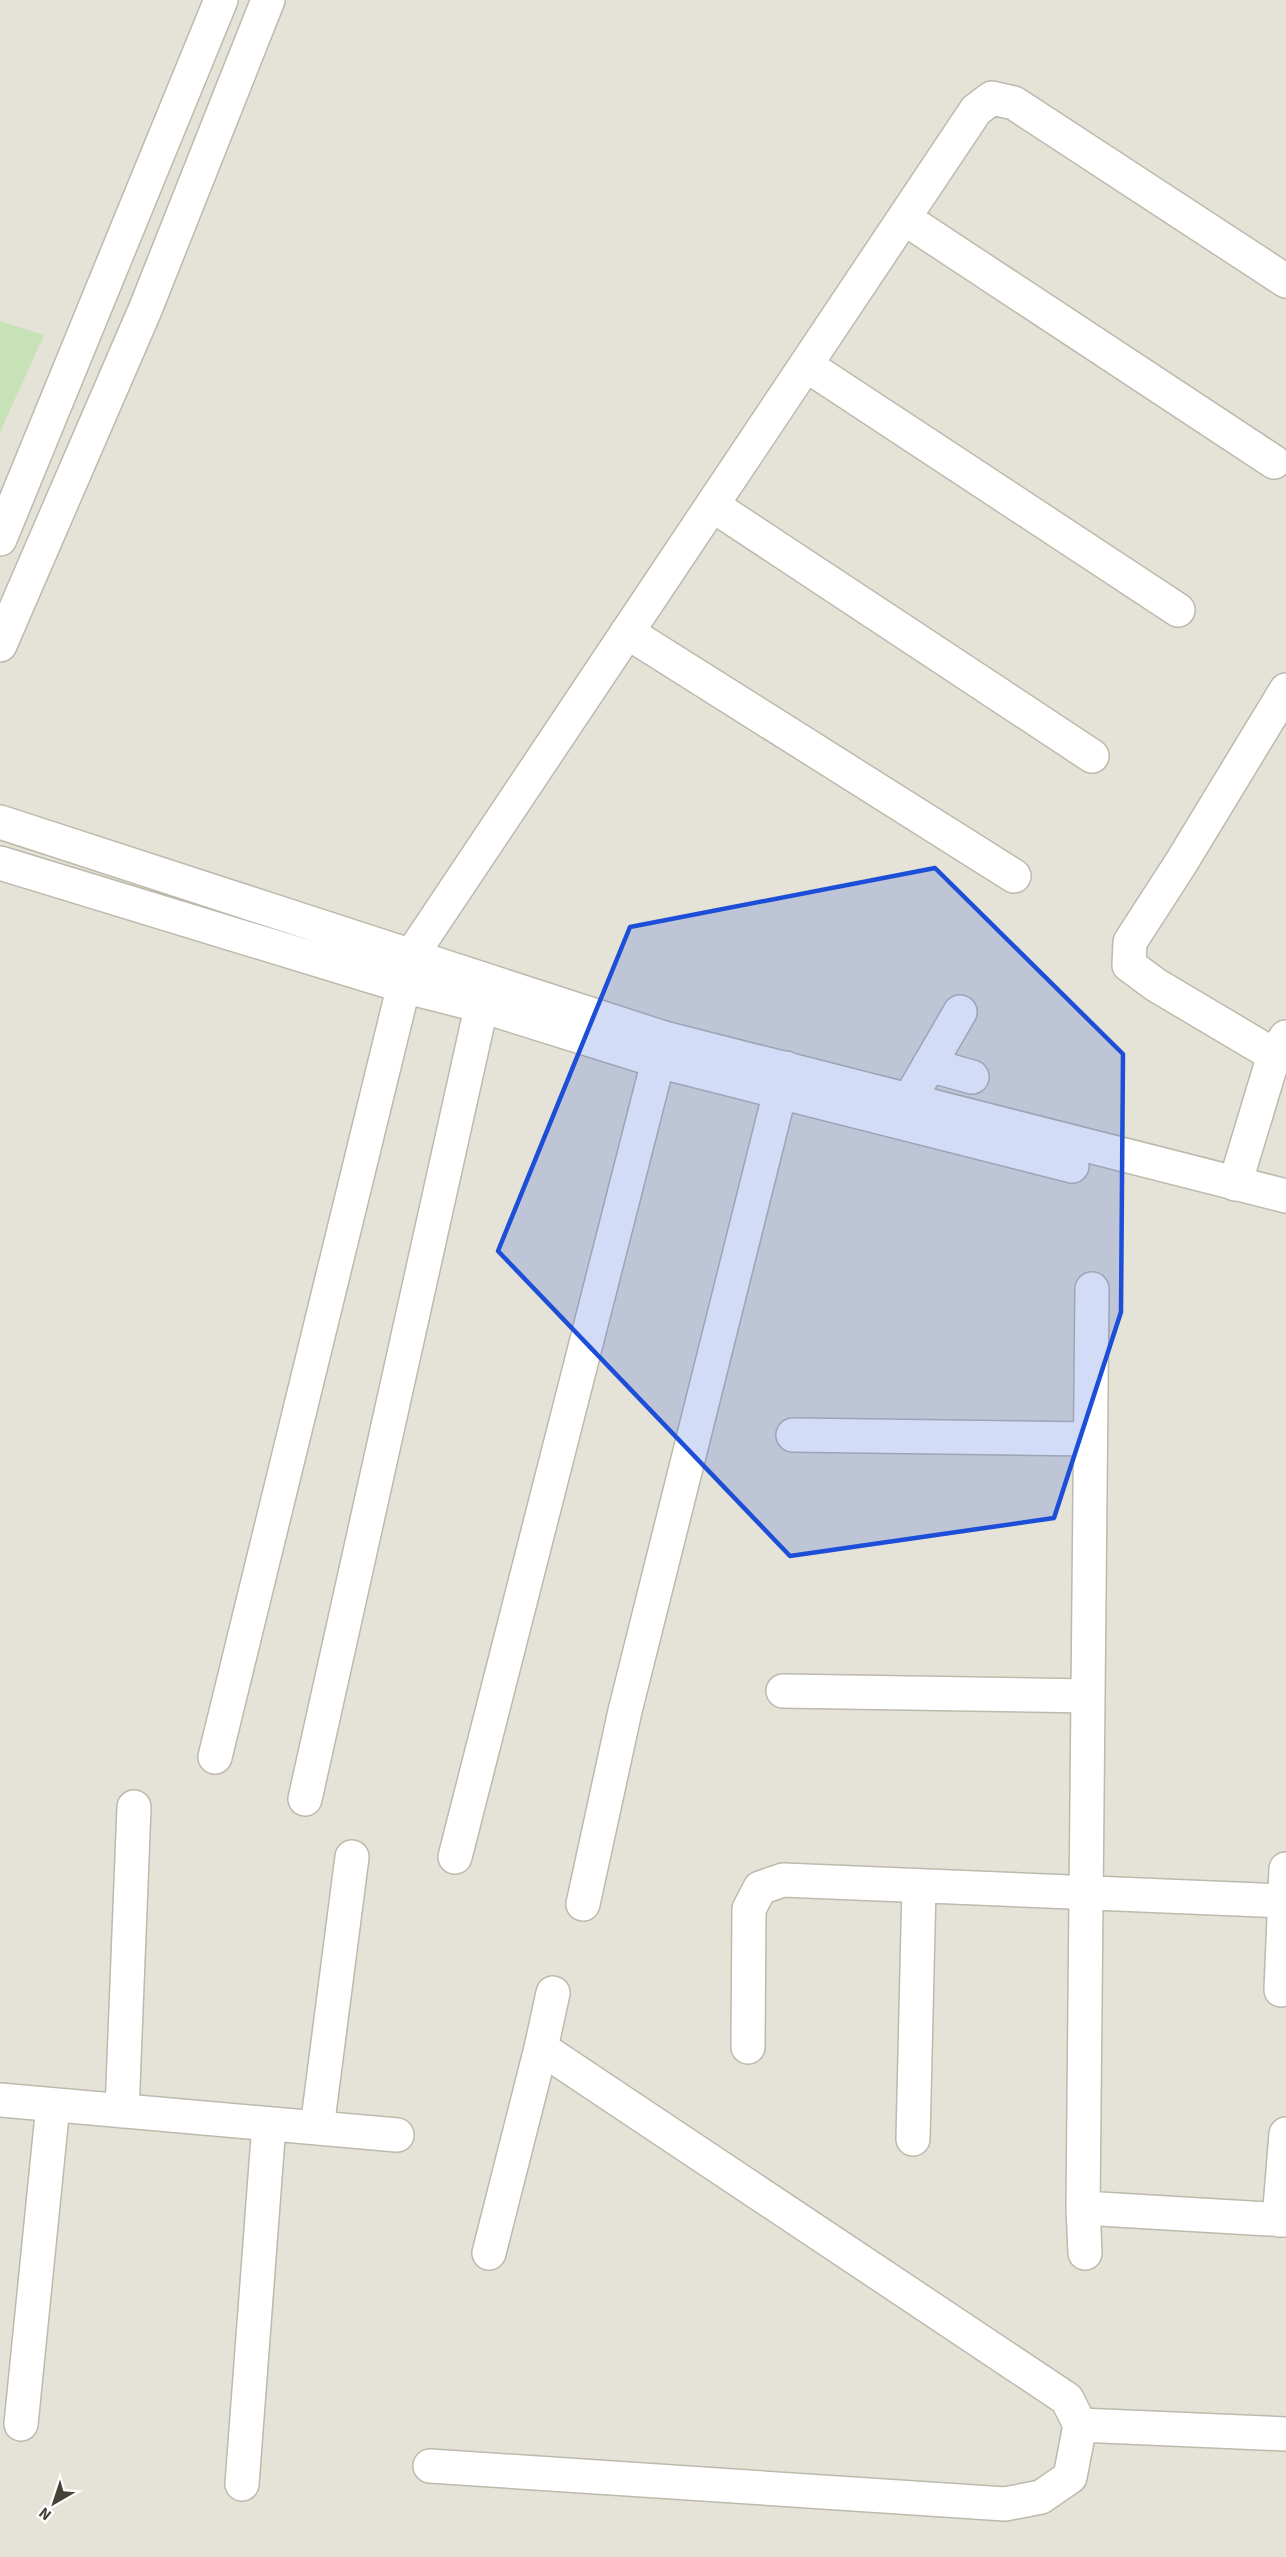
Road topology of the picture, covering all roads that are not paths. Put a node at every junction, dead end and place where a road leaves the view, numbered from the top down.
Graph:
1 (221, 0) edge
2 (268, 0) edge
3 (904, 218) junction
4 (1286, 281) edge
5 (806, 365) junction
6 (1274, 462) dead end
7 (712, 505) junction
8 (0, 539) edge
9 (1178, 610) dead end
10 (627, 632) junction
11 (0, 645) edge
12 (1286, 690) edge
13 (1092, 756) dead end
14 (0, 822) edge
15 (93, 852) junction
16 (0, 863) edge
17 (1014, 876) dead end
18 (83, 887) junction
19 (407, 971) junction
20 (485, 994) junction
21 (960, 1012) dead end
22 (1280, 1046) edge
23 (661, 1050) junction
24 (929, 1065) junction
25 (972, 1077) dead end
26 (783, 1081) junction
27 (909, 1100) junction
28 (1116, 1165) junction
29 (1235, 1184) junction
30 (1286, 1196) edge
31 (1286, 1213) edge
32 (1092, 1289) dead end
33 (793, 1435) dead end
34 (1090, 1439) junction
35 (783, 1691) dead end
36 (1088, 1696) junction
37 (215, 1757) dead end
38 (305, 1799) dead end
39 (134, 1807) dead end
40 (352, 1857) dead end
41 (455, 1857) dead end
42 (1286, 1869) edge
43 (919, 1886) junction
44 (1086, 1893) junction
45 (1285, 1901) edge
46 (583, 1904) dead end
47 (1281, 1990) dead end
48 (553, 1993) dead end
49 (748, 2047) dead end
50 (541, 2048) junction
51 (0, 2100) edge
52 (53, 2105) junction
53 (122, 2111) junction
54 (269, 2124) junction
55 (317, 2128) junction
56 (397, 2134) dead end
57 (1286, 2134) edge
58 (913, 2139) dead end
59 (1083, 2208) junction
60 (1282, 2220) edge
61 (489, 2253) dead end
62 (1085, 2253) dead end
63 (21, 2424) dead end
64 (1080, 2426) junction
65 (1286, 2434) edge
66 (430, 2466) dead end
67 (242, 2484) dead end

1 - 8 street
2 - 11 street
3 - 4 street
3 - 5 street
3 - 6 street
5 - 7 street
5 - 9 street
7 - 10 street
7 - 13 street
10 - 17 street
10 - 19 street
12 - 22 street
14 - 15 street
15 - 18 street
15 - 19 street
16 - 18 street
18 - 19 street
19 - 20 street
19 - 37 street
20 - 23 street
20 - 38 street
21 - 24 street
22 - 29 street
23 - 26 street
23 - 41 street
24 - 25 street
24 - 27 street
26 - 27 street
26 - 28 street
26 - 46 street
27 - 28 street
28 - 29 street
28 - 31 street
29 - 30 street
32 - 34 street
33 - 34 street
34 - 36 street
35 - 36 street
36 - 44 street
39 - 53 street
40 - 55 street
42 - 45 street
43 - 44 street
43 - 49 street
43 - 58 street
44 - 45 street
44 - 59 street
45 - 47 street
48 - 50 street
50 - 61 street
50 - 64 street
51 - 52 street
52 - 53 street
52 - 63 street
53 - 54 street
54 - 55 street
54 - 67 street
55 - 56 street
57 - 60 street
59 - 60 street
59 - 62 street
64 - 65 street
64 - 66 street

